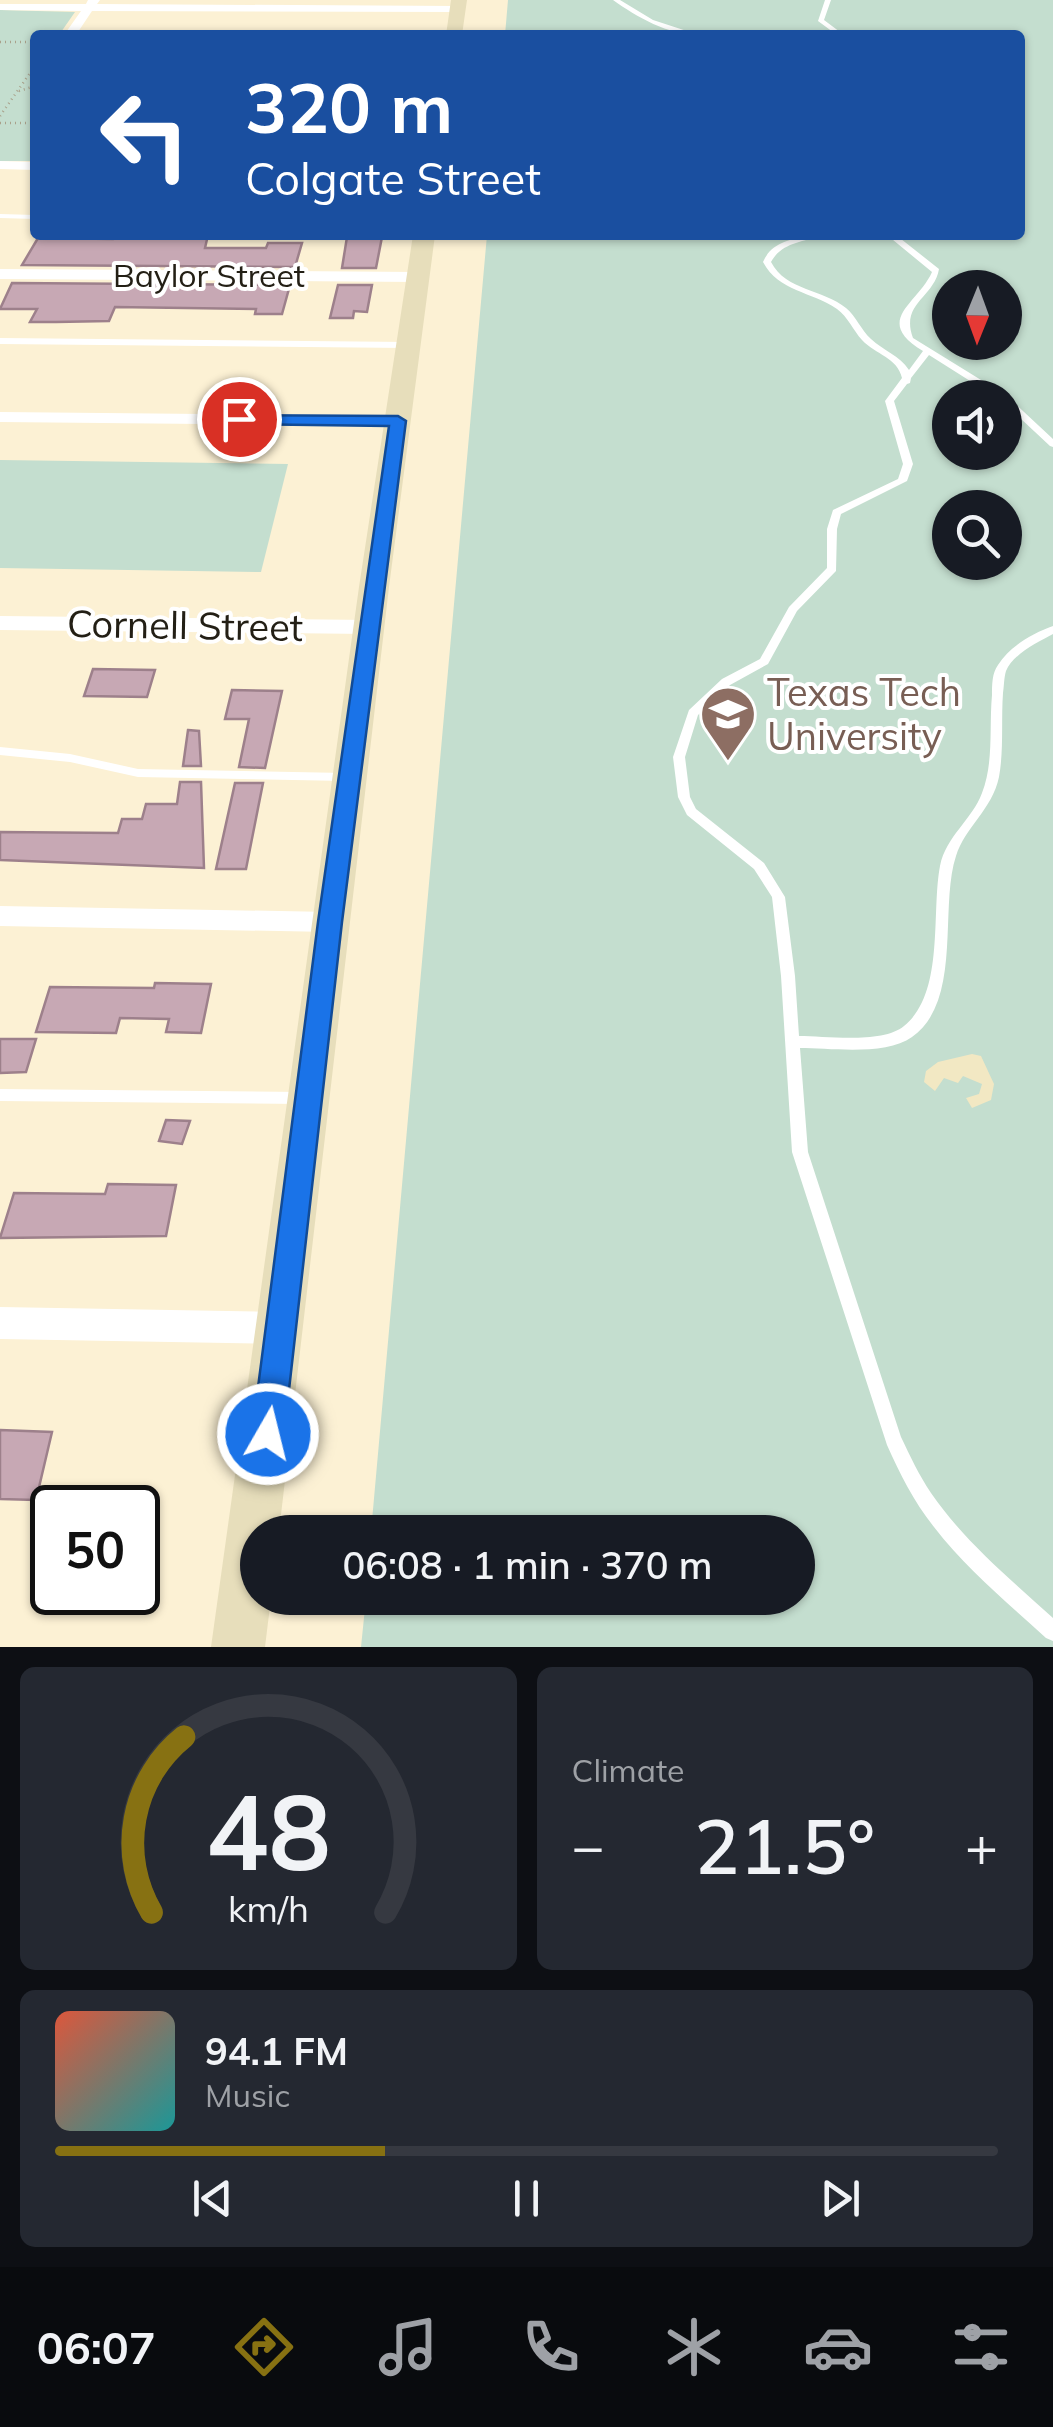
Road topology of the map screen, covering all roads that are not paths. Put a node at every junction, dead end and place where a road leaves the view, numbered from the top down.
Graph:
1 (616, 0) edge
2 (828, 0) edge
3 (91, 4) edge
4 (458, 5) edge
5 (0, 7) edge
6 (73, 30) edge
7 (455, 30) edge
8 (680, 30) edge
9 (834, 30) edge
10 (0, 165) edge
11 (30, 166) edge
12 (0, 216) edge
13 (30, 217) edge
14 (423, 240) edge
15 (801, 240) edge
16 (896, 240) edge
17 (0, 274) edge
18 (418, 277) junction
19 (0, 341) edge
20 (408, 344) junction
21 (927, 352) junction
22 (974, 380) edge
23 (907, 381) junction
24 (1022, 415) edge
25 (0, 416) edge
26 (398, 421) junction
27 (1053, 444) edge
28 (0, 623) edge
29 (370, 627) junction
30 (1053, 629) edge
31 (0, 751) edge
32 (350, 777) junction
33 (0, 916) edge
34 (330, 922) junction
35 (793, 1042) junction
36 (0, 1095) edge
37 (309, 1098) junction
38 (0, 1322) edge
39 (282, 1328) junction
40 (1053, 1631) edge
41 (238, 1647) edge

1 - 8 lane
2 - 9 lane
3 - 4 street
3 - 5 street
3 - 6 street
4 - 7 main road
10 - 11 street
12 - 13 lane
14 - 18 main road
15 - 23 lane
16 - 21 lane
17 - 18 street, Baylor Street
18 - 20 main road
19 - 20 lane
20 - 26 main road
21 - 22 lane
21 - 23 lane
23 - 35 lane
24 - 27 lane
25 - 26 street
26 - 29 main road
28 - 29 street, Cornell Street
29 - 32 main road
30 - 35 lane
31 - 32 lane
32 - 34 main road
33 - 34 street
34 - 37 main road
35 - 40 lane
36 - 37 lane
37 - 39 main road
38 - 39 street
39 - 41 main road

